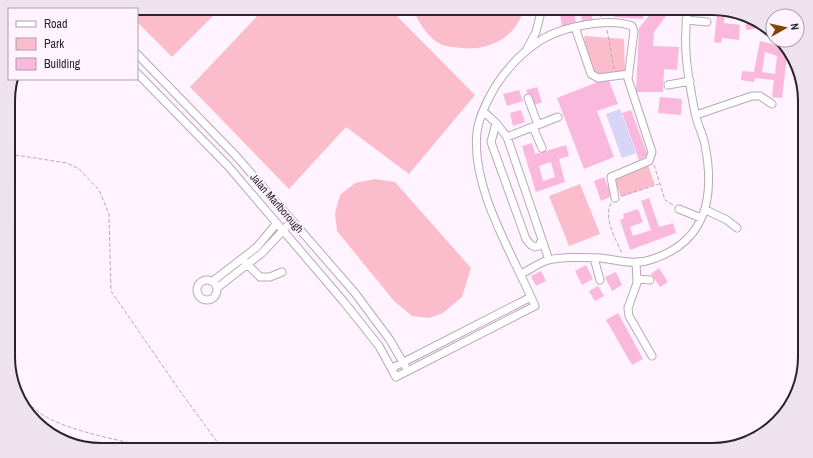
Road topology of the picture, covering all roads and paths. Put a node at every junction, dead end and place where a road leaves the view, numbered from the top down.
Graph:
1 (540, 15) edge
2 (602, 15) edge
3 (687, 15) edge
4 (686, 20) junction
5 (707, 22) dead end
6 (606, 24) junction
7 (575, 28) junction
8 (527, 49) junction
9 (138, 55) edge
10 (138, 74) edge
11 (629, 74) junction
12 (615, 76) junction
13 (690, 81) junction
14 (668, 85) dead end
15 (528, 98) dead end
16 (772, 104) dead end
17 (482, 111) junction
18 (696, 116) junction
19 (558, 117) dead end
20 (496, 123) junction
21 (536, 126) junction
22 (507, 137) junction
23 (542, 148) dead end
24 (15, 155) edge
25 (652, 158) junction
26 (659, 184) junction
27 (615, 198) junction
28 (679, 209) joint
29 (706, 210) junction
30 (701, 218) junction
31 (292, 221) junction
32 (277, 224) junction
33 (737, 228) dead end
34 (283, 231) junction
35 (541, 241) junction
36 (254, 250) junction
37 (258, 256) junction
38 (242, 258) junction
39 (594, 258) junction
40 (548, 260) junction
41 (636, 262) junction
42 (626, 263) junction
43 (247, 264) junction
44 (282, 272) dead end
45 (521, 274) junction
46 (221, 275) junction
47 (638, 279) junction
48 (600, 280) dead end
49 (650, 280) dead end
50 (213, 281) junction
51 (226, 281) junction
52 (217, 288) junction
53 (531, 297) junction
54 (652, 356) dead end
55 (403, 362) junction
56 (392, 368) junction
57 (407, 371) junction
58 (32, 408) edge
59 (137, 443) edge
60 (218, 443) edge

1 - 8 street
2 - 6 path
3 - 4 street
4 - 5 street
4 - 13 street
6 - 7 street
6 - 11 street
6 - 12 path
7 - 8 street
7 - 12 street
8 - 17 street
9 - 31 street, Jalan Marlborough
10 - 32 street, Jalan Marlborough
11 - 12 street
11 - 25 street
13 - 14 street
13 - 18 street
15 - 21 street
16 - 18 street
17 - 20 street
17 - 45 street
18 - 29 street
19 - 21 street
20 - 22 street
20 - 35 street
21 - 22 street
21 - 23 street
22 - 35 street
24 - 60 path
25 - 26 path
25 - 27 street
26 - 27 path
26 - 28 path
27 - 42 path
28 - 30 street
29 - 30 street
29 - 33 street
30 - 41 street
31 - 34 street
31 - 55 street, Jalan Marlborough
32 - 34 street, Jalan Marlborough
32 - 36 street
34 - 37 street
34 - 56 street, Jalan Marlborough
35 - 40 street
36 - 37 street
36 - 38 street
37 - 43 street
38 - 43 street
38 - 46 street
39 - 40 street
39 - 42 street
39 - 48 street
40 - 45 street
41 - 42 street
41 - 47 street
43 - 44 street
43 - 51 street
45 - 53 street
46 - 50 street
46 - 51 street
47 - 49 street
47 - 54 street
50 - 52 street
50 - 52 street
51 - 52 street
53 - 55 street
53 - 57 street, Jalan Marlborough
55 - 56 street
55 - 57 street, Jalan Marlborough
56 - 57 street, Jalan Marlborough
58 - 59 path

